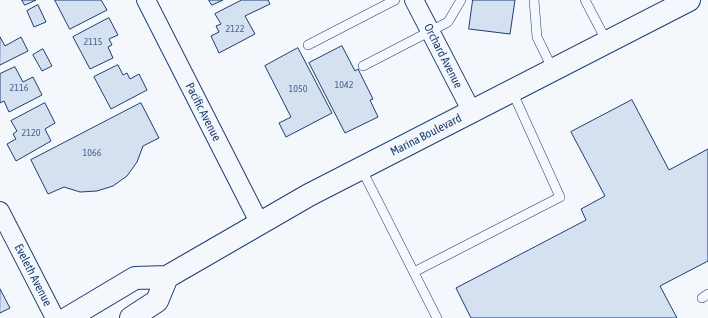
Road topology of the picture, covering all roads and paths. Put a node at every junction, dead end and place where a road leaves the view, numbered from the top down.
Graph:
1 (146, 0) edge
2 (395, 0) edge
3 (414, 0) edge
4 (461, 0) edge
5 (534, 0) edge
6 (585, 0) edge
7 (689, 0) edge
8 (430, 31) junction
9 (607, 42) junction
10 (308, 45) dead end
11 (363, 66) dead end
12 (552, 70) junction
13 (512, 91) junction
14 (472, 112) junction
15 (361, 168) junction
16 (0, 211) edge
17 (260, 224) junction
18 (414, 272) junction
19 (166, 277) junction
20 (55, 318) edge
21 (68, 318) edge
22 (131, 318) edge
23 (437, 318) edge

1 - 17 street, Pacific Avenue
2 - 10 lane
3 - 8 street, Orchard Avenue
4 - 8 lane
5 - 12 lane
6 - 9 lane
7 - 9 main road, Marina Boulevard
8 - 11 lane
8 - 14 street, Orchard Avenue
9 - 12 main road, Marina Boulevard
12 - 13 main road, Marina Boulevard
13 - 14 main road, Marina Boulevard
13 - 18 lane
14 - 15 main road, Marina Boulevard
15 - 17 main road, Marina Boulevard
15 - 18 lane
16 - 20 street, Eveleth Avenue
17 - 19 main road, Marina Boulevard
18 - 23 lane
19 - 21 main road, Marina Boulevard
19 - 22 main road

